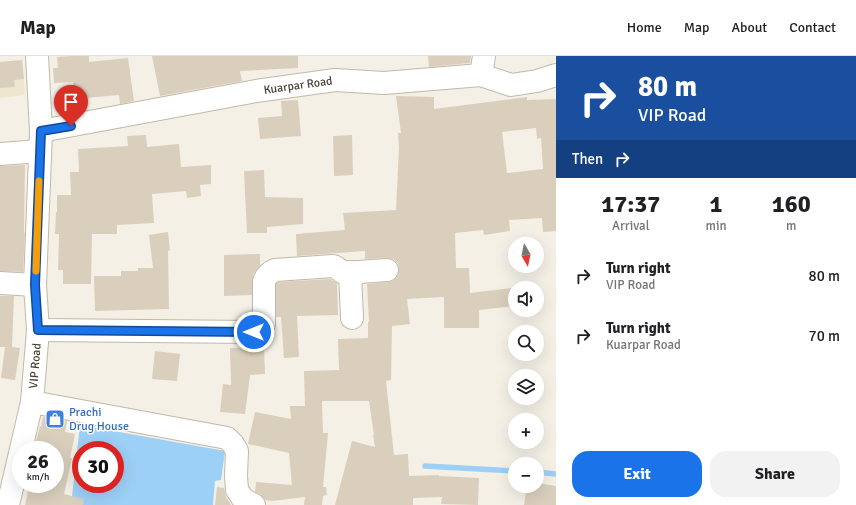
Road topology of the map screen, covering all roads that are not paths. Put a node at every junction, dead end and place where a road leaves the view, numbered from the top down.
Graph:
1 (37, 56) edge
2 (482, 66) edge
3 (556, 75) edge
4 (40, 141) junction
5 (0, 154) edge
6 (387, 270) dead end
7 (350, 272) junction
8 (0, 283) edge
9 (35, 285) junction
10 (352, 318) dead end
11 (38, 330) junction
12 (32, 402) junction
13 (8, 505) edge
14 (254, 505) edge

1 - 4 street, VIP Road
2 - 3 street, Kuarpar Road
2 - 4 street, Kuarpar Road
4 - 5 street, Kuarpar Road
4 - 9 street, VIP Road
6 - 7 street
7 - 10 street
7 - 11 street
8 - 9 street
9 - 11 street, VIP Road
11 - 12 street, VIP Road
12 - 13 street, VIP Road
12 - 14 street

